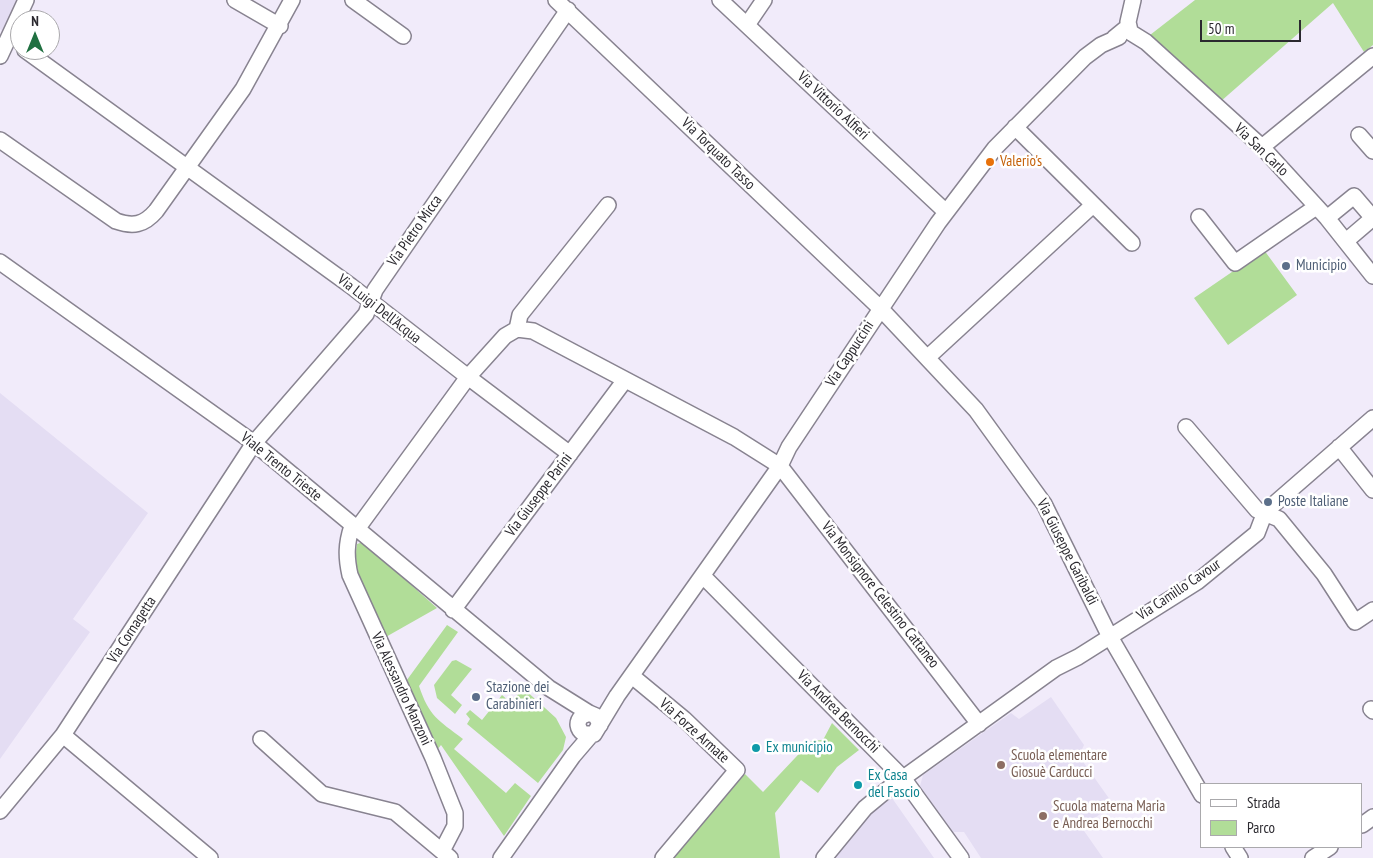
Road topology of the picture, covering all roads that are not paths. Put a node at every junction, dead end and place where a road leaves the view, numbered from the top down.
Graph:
1 (26, 0) edge
2 (235, 0) edge
3 (292, 0) edge
4 (353, 0) edge
5 (556, 0) edge
6 (720, 0) edge
7 (764, 0) edge
8 (1133, 0) edge
9 (568, 10) junction
10 (747, 25) junction
11 (280, 26) junction
12 (1126, 33) junction
13 (403, 36) dead end
14 (9, 38) edge
15 (0, 56) edge
16 (1373, 56) edge
17 (39, 60) edge
18 (1015, 127) junction
19 (1359, 135) dead end
20 (0, 140) edge
21 (1262, 147) junction
22 (1373, 150) edge
23 (188, 168) junction
24 (608, 205) dead end
25 (1093, 205) junction
26 (1316, 206) junction
27 (946, 212) junction
28 (1199, 217) dead end
29 (1327, 218) junction
30 (1373, 218) edge
31 (1346, 241) junction
32 (1132, 243) dead end
33 (0, 262) edge
34 (1372, 273) edge
35 (370, 302) junction
36 (880, 308) junction
37 (517, 329) junction
38 (927, 358) junction
39 (468, 377) junction
40 (625, 380) junction
41 (1373, 418) edge
42 (1186, 427) dead end
43 (254, 444) junction
44 (1339, 447) junction
45 (570, 454) junction
46 (780, 466) junction
47 (1373, 490) edge
48 (1265, 512) junction
49 (355, 528) junction
50 (703, 576) junction
51 (453, 610) junction
52 (1373, 610) edge
53 (1109, 635) junction
54 (632, 676) junction
55 (588, 723) junction
56 (979, 724) junction
57 (63, 735) junction
58 (262, 740) dead end
59 (903, 778) junction
60 (1200, 793) edge
61 (0, 811) edge
62 (1328, 848) edge
63 (446, 854) edge
64 (210, 858) edge
65 (501, 858) edge
66 (663, 858) edge
67 (824, 858) edge
68 (961, 858) edge
69 (1313, 858) edge

1 - 14 street
2 - 11 street
3 - 11 street
4 - 13 street
5 - 9 street, Via Torquato Tasso
6 - 10 street, Via Vittorio Alfieri
7 - 10 street
8 - 12 street
9 - 35 street, Via Pietro Micca
9 - 36 street, Via Torquato Tasso
10 - 27 street, Via Vittorio Alfieri
11 - 23 street
12 - 18 street, Via Cappuccini
12 - 21 street, Via San Carlo
14 - 15 street
16 - 21 street
17 - 23 street, Via Luigi Dell'Acqua
18 - 25 street
18 - 27 street, Via Cappuccini
19 - 22 street
20 - 23 street
21 - 26 street, Via San Carlo
23 - 35 street, Via Luigi Dell'Acqua
24 - 37 street
25 - 32 street
25 - 38 street
26 - 28 street
26 - 29 street, Via San Carlo
27 - 36 street, Via Cappuccini
29 - 30 street
29 - 31 street, Via San Carlo
30 - 31 street
31 - 34 street, Via San Carlo
33 - 43 street, Viale Trento Trieste
35 - 39 street, Via Luigi Dell'Acqua
35 - 43 street, Via Pietro Micca
36 - 38 street, Via Giuseppe Garibaldi
36 - 46 street, Via Cappuccini
37 - 39 street
37 - 40 street
38 - 53 street, Via Giuseppe Garibaldi
39 - 45 street, Via Luigi Dell'Acqua
39 - 49 street
40 - 45 street, Via Giuseppe Parini
40 - 46 street
41 - 44 street, Via Camillo Cavour
42 - 48 street
43 - 49 street, Viale Trento Trieste
43 - 57 street, Via Cornagetta
44 - 47 street
44 - 48 street, Via Camillo Cavour
45 - 51 street, Via Giuseppe Parini
46 - 50 street, Via Cappuccini
46 - 56 street, Via Monsignore Celestino Cattaneo
48 - 52 street
48 - 53 street, Via Camillo Cavour
49 - 51 street, Viale Trento Trieste
49 - 63 street, Via Alessandro Manzoni
50 - 54 street, Via Cappuccini
50 - 59 street, Via Andrea Bernocchi
51 - 55 street, Viale Trento Trieste
53 - 56 street, Via Camillo Cavour
53 - 60 street, Via Giuseppe Garibaldi
54 - 55 street, Via Cappuccini
54 - 66 street, Via Forze Armate
55 - 65 street, Via Cappuccini
56 - 59 street, Via Camillo Cavour
57 - 61 street, Via Cornagetta
57 - 64 street
58 - 63 street
59 - 67 street, Via Camillo Cavour
59 - 68 street, Via Andrea Bernocchi
62 - 69 street

